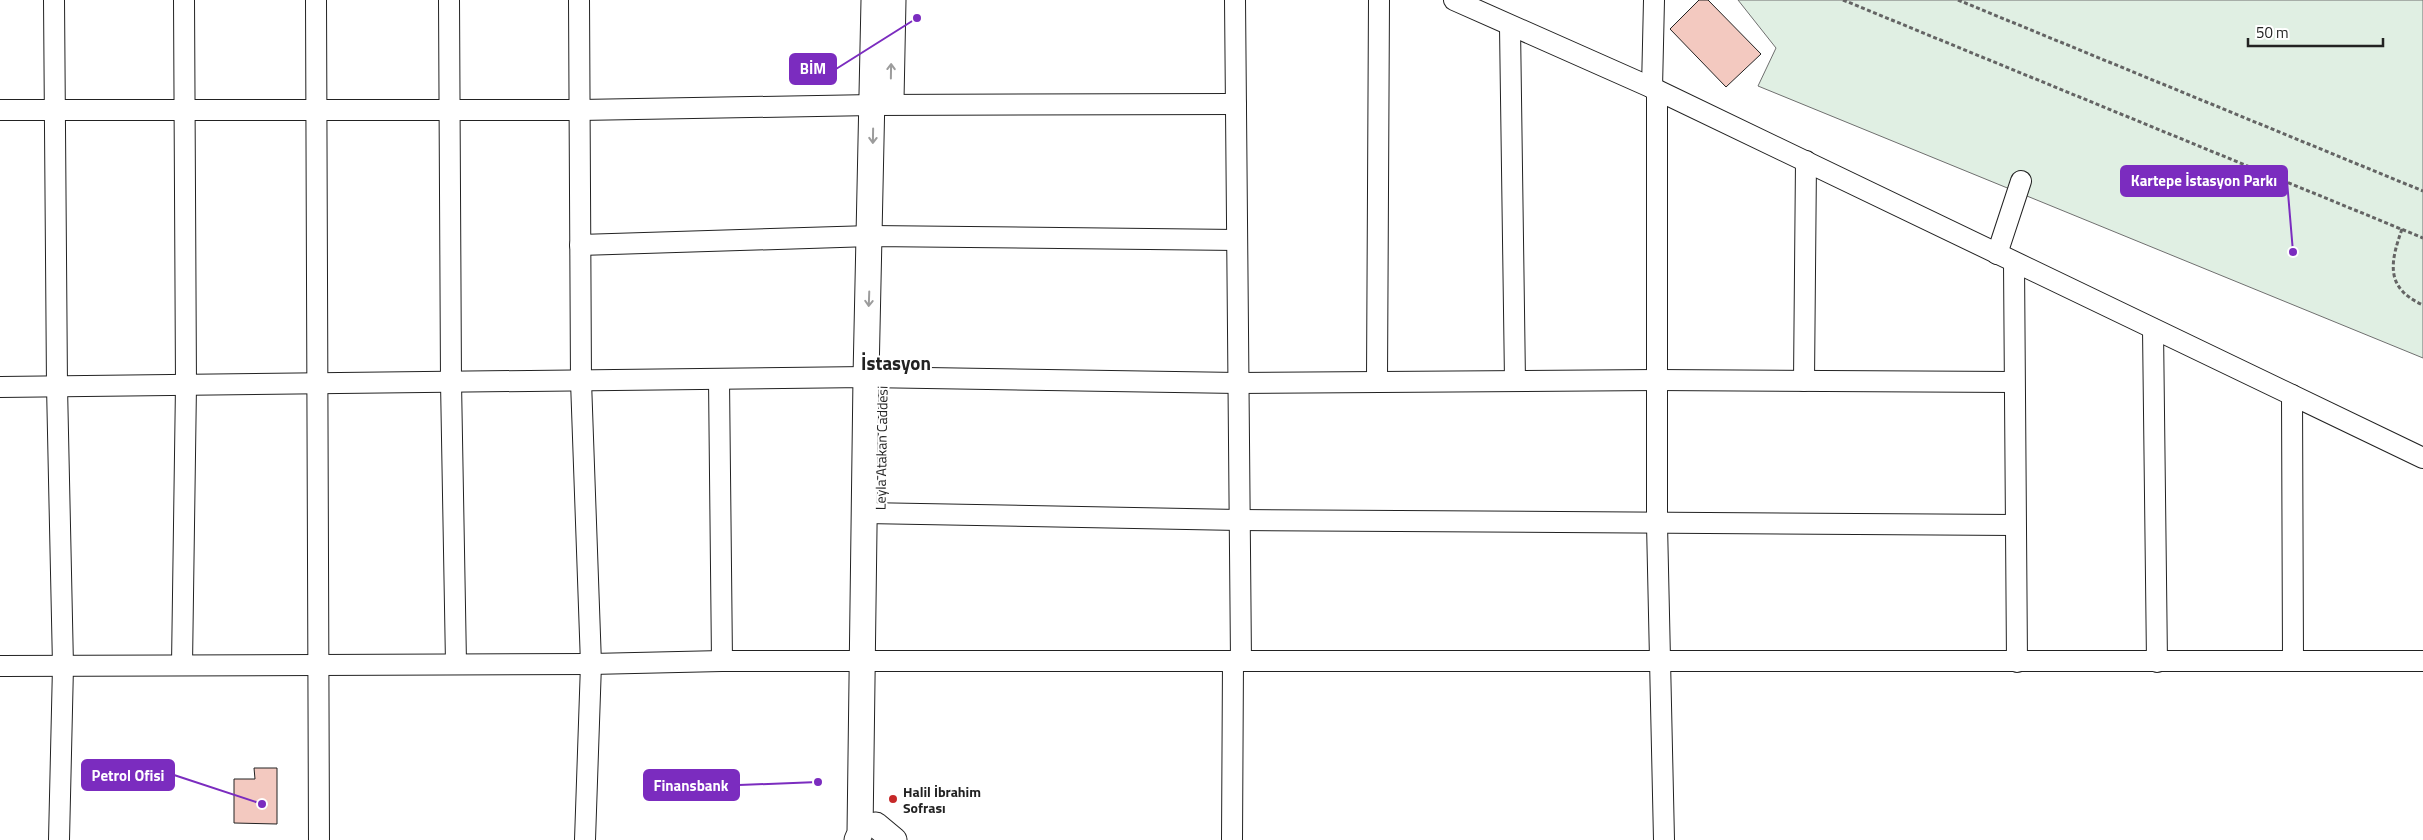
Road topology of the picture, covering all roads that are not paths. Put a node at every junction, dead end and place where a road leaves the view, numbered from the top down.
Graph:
1 (54, 0) edge
2 (184, 0) edge
3 (316, 0) edge
4 (449, 0) edge
5 (579, 0) edge
6 (874, 0) edge
7 (893, 0) edge
8 (1236, 0) edge
9 (1379, 0) edge
10 (1454, 0) edge
11 (1654, 0) edge
12 (1510, 27) junction
13 (1655, 89) junction
14 (1236, 104) junction
15 (882, 105) junction
16 (0, 110) edge
17 (55, 110) junction
18 (316, 110) junction
19 (450, 110) junction
20 (580, 110) junction
21 (185, 112) junction
22 (1806, 161) junction
23 (2021, 181) dead end
24 (879, 236) junction
25 (1237, 240) junction
26 (580, 245) junction
27 (2006, 258) junction
28 (2153, 329) junction
29 (874, 378) junction
30 (719, 380) junction
31 (1377, 380) junction
32 (1658, 380) junction
33 (580, 381) junction
34 (1515, 381) junction
35 (1804, 381) junction
36 (450, 382) junction
37 (1238, 382) junction
38 (2014, 382) junction
39 (316, 384) junction
40 (186, 385) junction
41 (57, 386) junction
42 (0, 387) edge
43 (2292, 395) junction
44 (2423, 458) edge
45 (872, 513) junction
46 (1239, 520) junction
47 (1657, 524) junction
48 (2015, 525) junction
49 (722, 661) junction
50 (1237, 661) junction
51 (1660, 661) junction
52 (2293, 661) junction
53 (2423, 661) edge
54 (870, 662) junction
55 (2017, 662) junction
56 (2157, 662) junction
57 (456, 663) junction
58 (318, 664) junction
59 (591, 664) junction
60 (182, 665) junction
61 (0, 666) edge
62 (63, 666) junction
63 (867, 835) edge
64 (59, 840) edge
65 (319, 840) edge
66 (584, 840) edge
67 (1232, 840) edge
68 (1664, 840) edge

1 - 17 street
2 - 21 street
3 - 18 street
4 - 19 street
5 - 20 street
6 - 15 main road, Leyla Atakan Caddesi
15 -> 7 main road, Leyla Atakan Caddesi
8 - 14 street
9 - 31 street
10 - 12 street
11 - 13 street
12 - 13 street
12 - 34 street
13 - 22 street
13 - 32 street
14 - 15 street
14 - 25 street
15 - 20 street
15 - 24 main road, Leyla Atakan Caddesi
16 - 17 street
17 - 21 street
17 - 41 street
18 - 19 street
18 - 21 street
18 - 39 street
19 - 20 street
19 - 36 street
20 - 26 street
21 - 40 street
22 - 27 street
22 - 35 street
23 - 27 street
24 - 25 street
24 - 26 street
24 - 29 main road, Leyla Atakan Caddesi
25 - 37 street
26 - 33 street
27 - 28 street
27 - 38 street
28 - 43 street
28 - 56 street
29 - 30 street
29 - 37 street
29 - 45 main road, Leyla Atakan Caddesi
30 - 33 street
30 - 49 street
31 - 34 street
31 - 37 street
32 - 34 street
32 - 35 street
32 - 47 street
33 - 36 street
33 - 59 street
35 - 38 street
36 - 39 street
36 - 57 street
37 - 46 street
38 - 48 street
39 - 40 street
39 - 58 street
40 - 41 street
40 - 60 street
41 - 42 street
41 - 62 street
43 - 44 street
43 - 52 street
45 - 46 street
45 - 54 main road, Leyla Atakan Caddesi
46 - 47 street
46 - 50 street
47 - 48 street
47 - 51 street
48 - 55 street
49 - 54 street
49 - 59 street
50 - 51 street
50 - 54 street
50 - 67 street
51 - 55 street
51 - 68 street
52 - 53 street
52 - 56 street
54 - 63 main road, Leyla Atakan Caddesi
55 - 56 street
57 - 58 street
57 - 59 street
58 - 60 street
58 - 65 street
59 - 66 street
60 - 62 street
61 - 62 street
62 - 64 street

